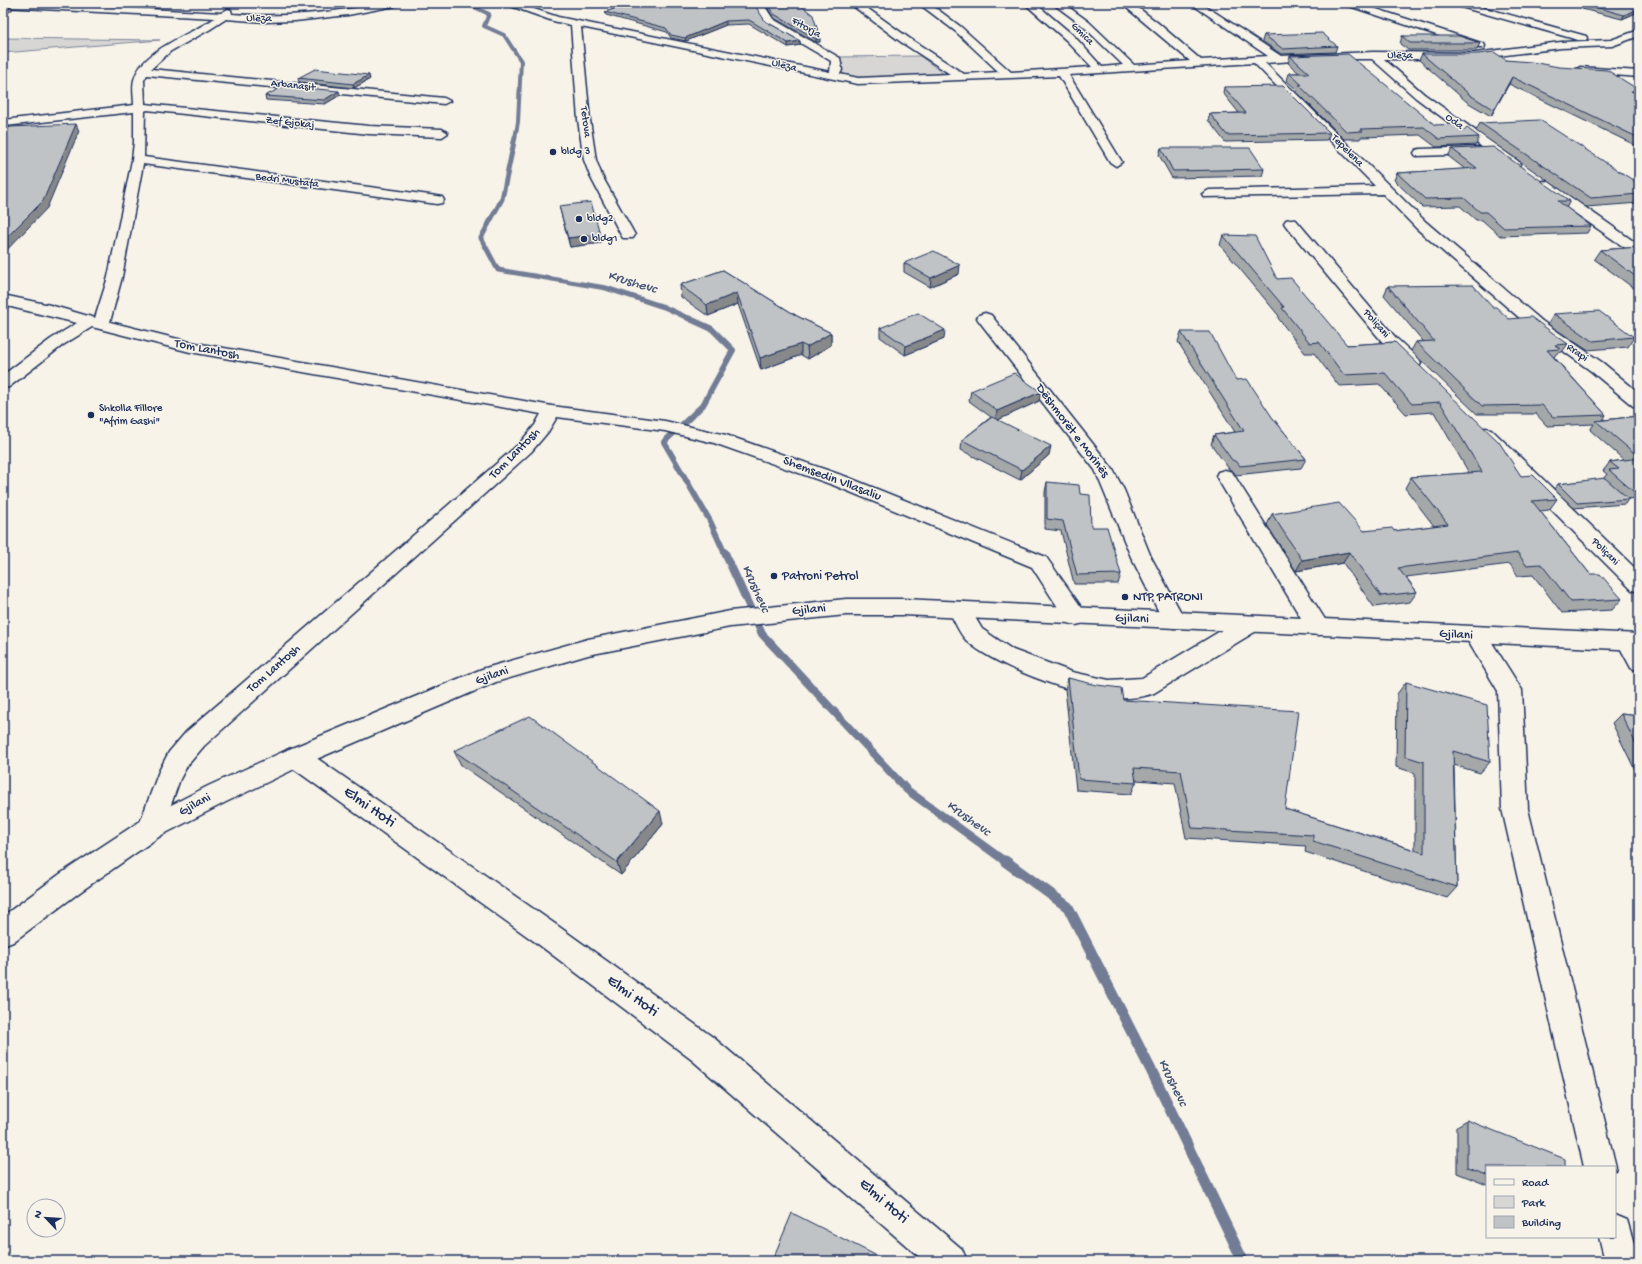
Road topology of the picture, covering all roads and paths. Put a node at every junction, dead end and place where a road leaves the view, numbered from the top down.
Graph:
1 (395, 3) edge
2 (511, 3) edge
3 (752, 3) edge
4 (854, 3) edge
5 (923, 3) edge
6 (1029, 3) edge
7 (1057, 3) edge
8 (1126, 3) edge
9 (1195, 3) edge
10 (1349, 3) edge
11 (1456, 3) edge
12 (3, 4) edge
13 (234, 7) dead end
14 (224, 16) junction
15 (576, 23) junction
16 (1639, 33) edge
17 (1601, 44) junction
18 (1500, 53) junction
19 (1373, 55) junction
20 (1488, 55) junction
21 (1279, 59) junction
22 (1256, 60) junction
23 (1516, 61) edge
24 (1198, 63) junction
25 (1131, 67) junction
26 (1099, 69) junction
27 (1570, 70) edge
28 (142, 71) junction
29 (1062, 72) junction
30 (1613, 73) junction
31 (1639, 74) edge
32 (1008, 75) junction
33 (833, 77) junction
34 (962, 77) junction
35 (1633, 84) edge
36 (444, 101) dead end
37 (139, 107) junction
38 (5, 123) dead end
39 (442, 133) dead end
40 (1493, 149) junction
41 (1420, 153) dead end
42 (138, 160) junction
43 (1116, 162) dead end
44 (1387, 190) junction
45 (1209, 194) dead end
46 (437, 200) dead end
47 (1291, 223) dead end
48 (1421, 225) joint
49 (628, 235) dead end
50 (1639, 250) edge
51 (4, 301) edge
52 (985, 318) dead end
53 (95, 324) junction
54 (1428, 376) edge
55 (3, 383) edge
56 (1639, 402) edge
57 (552, 410) junction
58 (1473, 421) edge
59 (1225, 476) dead end
60 (1639, 585) edge
61 (959, 610) junction
62 (1076, 617) junction
63 (1174, 620) junction
64 (1250, 624) junction
65 (1318, 627) junction
66 (1476, 636) junction
67 (1634, 642) edge
68 (1639, 662) edge
69 (296, 757) junction
70 (151, 828) junction
71 (3, 933) edge
72 (1600, 1166) edge
73 (950, 1261) edge

1 - 14 street, Ulëza
2 - 15 street, Ulëza
3 - 33 street, Fitorja
4 - 34 street
5 - 32 street
6 - 26 street, Gmica
7 - 25 street
8 - 24 street
9 - 21 street
10 - 18 street
11 - 17 street
12 - 14 street, Ulëza
13 - 14 street
14 - 28 street
15 - 33 street, Ulëza
15 - 49 street, Tetova
16 - 17 street, Ulëza
17 - 18 street, Ulëza
18 - 20 street, Ulëza
19 - 20 street, Ulëza
19 - 21 street, Ulëza
19 - 40 street, Oda
20 - 23 street
21 - 22 street, Ulëza
22 - 24 street, Ulëza
22 - 44 street, Tepelena
24 - 25 street, Ulëza
25 - 26 street, Ulëza
26 - 29 street, Ulëza
27 - 30 street
28 - 36 street, Arbanasit
28 - 37 street
29 - 32 street, Ulëza
29 - 43 street
30 - 31 street
30 - 35 street
32 - 34 street, Ulëza
33 - 34 street, Ulëza
37 - 38 street
37 - 39 street, Zef Gjokaj
37 - 42 street
40 - 41 street
40 - 50 street, Oda
42 - 46 street, Bedri Mustafa
42 - 53 street
44 - 45 street
44 - 48 street, Tepelena
47 - 54 street, Poliçani
48 - 56 street, Rrapi
51 - 53 street, Tom Lantosh
52 - 63 street, Dëshmorët e Morinës
53 - 55 street
53 - 57 street, Tom Lantosh
57 - 62 street, Shemsedin Vllasaliu
57 - 70 street, Tom Lantosh
58 - 60 street, Poliçani
59 - 65 street
61 - 62 street, Gjilani
61 - 64 street
61 - 69 street, Gjilani
62 - 63 street, Gjilani
63 - 64 street, Gjilani
64 - 65 street, Gjilani
65 - 66 street, Gjilani
66 - 67 street, Gjilani
66 - 72 street
67 - 68 street
69 - 70 street, Gjilani
69 - 73 street, Elmi Hoti
70 - 71 street, Gjilani

